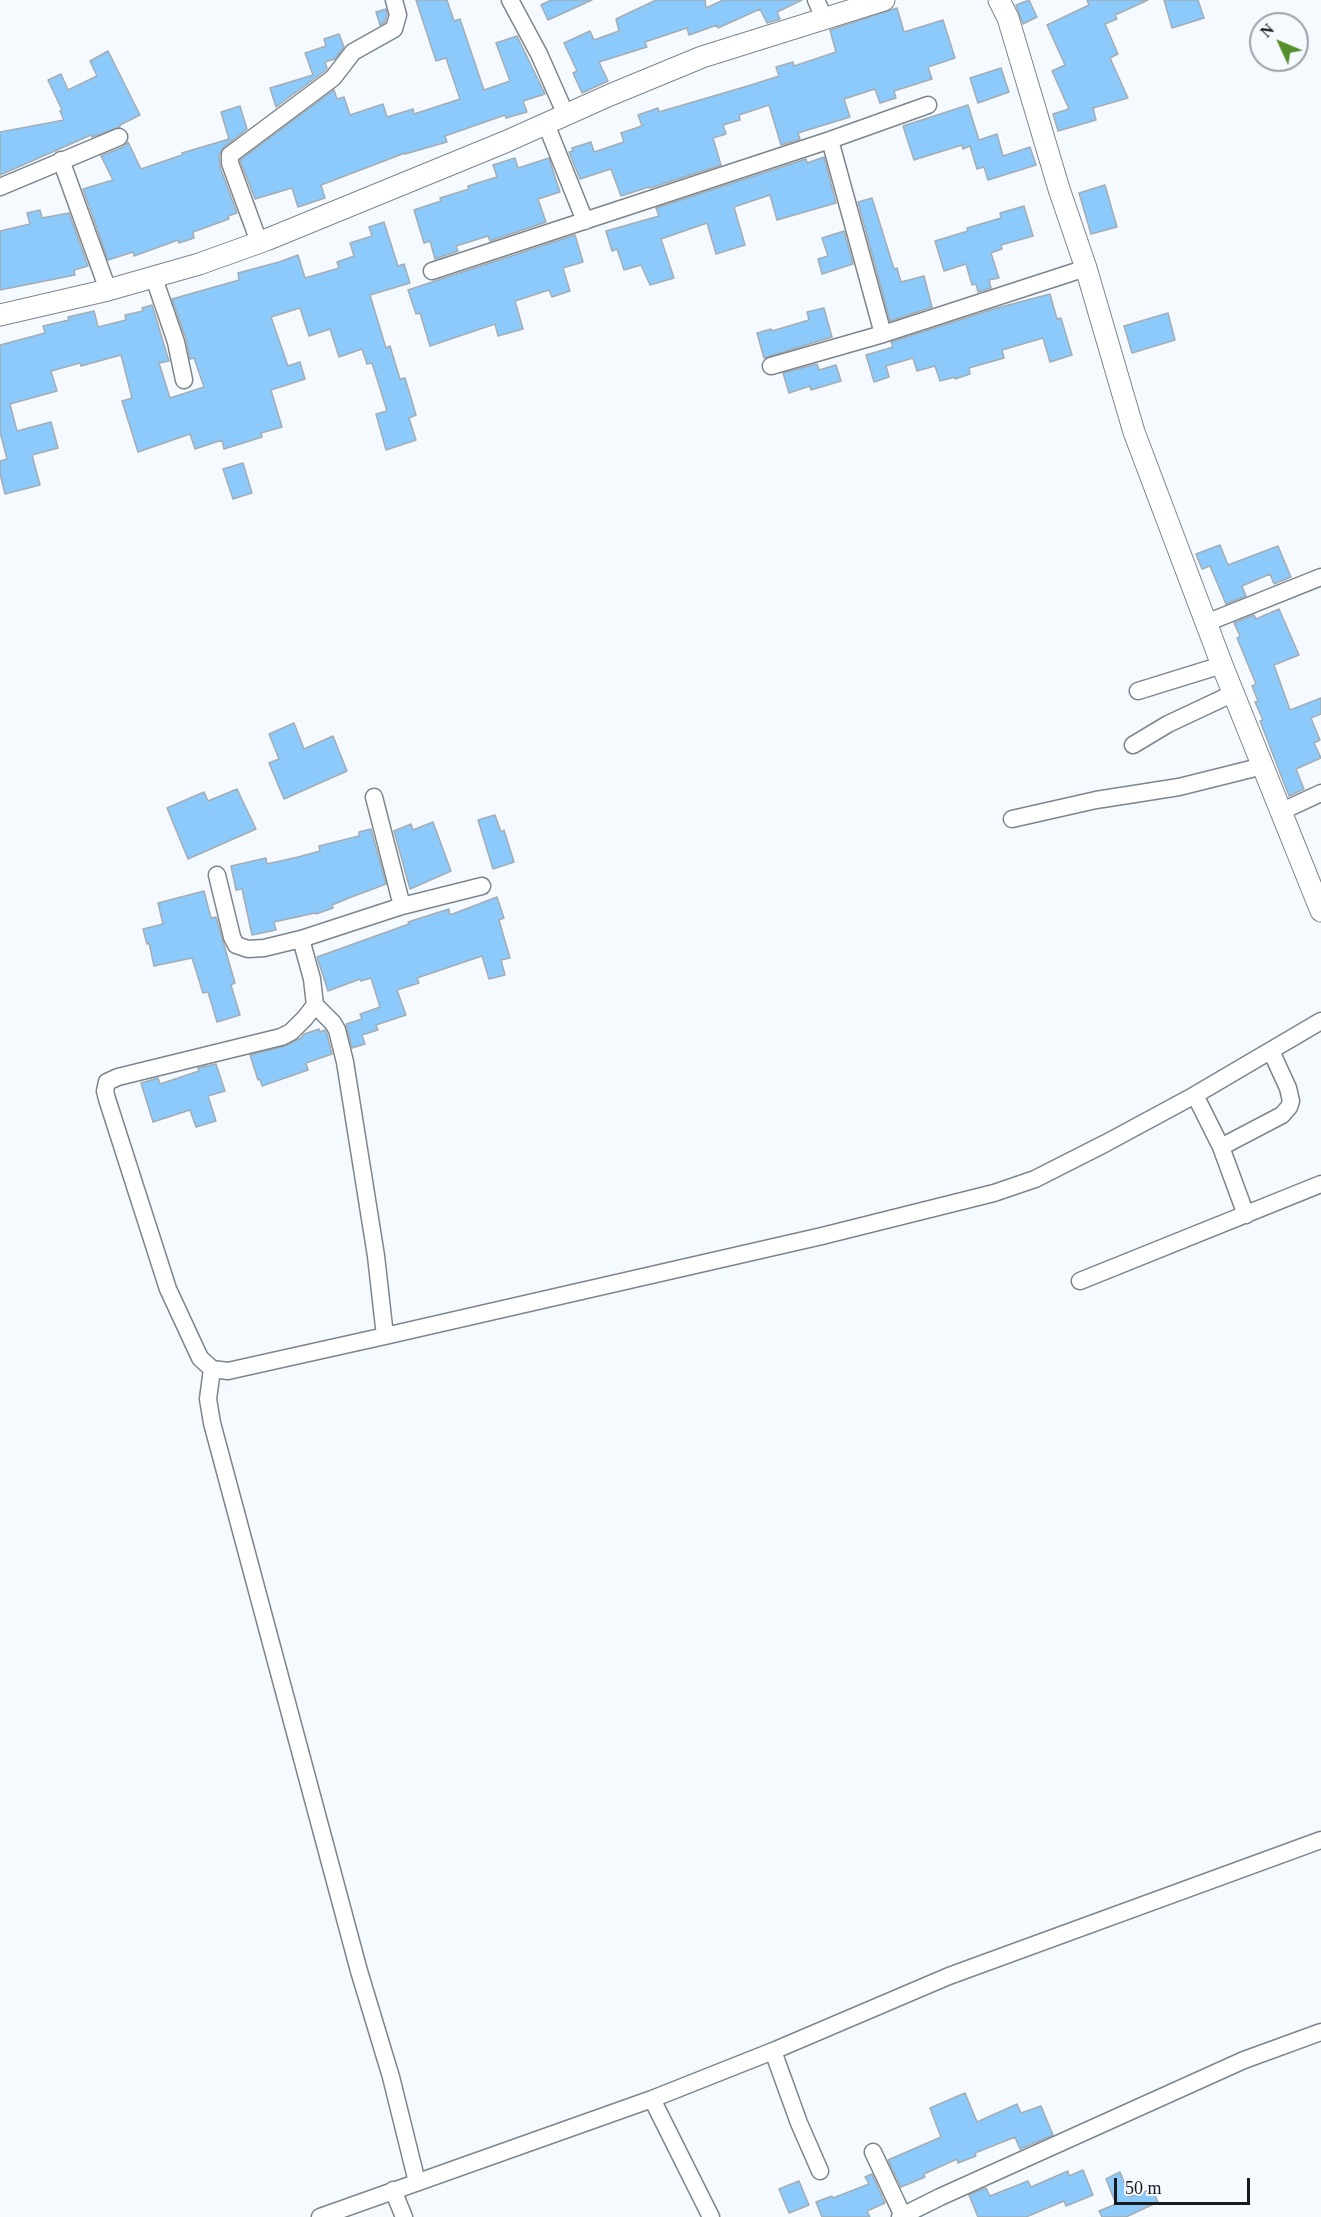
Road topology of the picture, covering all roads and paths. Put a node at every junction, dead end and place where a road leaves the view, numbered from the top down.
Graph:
1 (394, 0) edge
2 (510, 0) edge
3 (884, 0) edge
4 (999, 0) edge
5 (820, 9) edge
6 (928, 105) dead end
7 (566, 114) junction
8 (546, 124) junction
9 (119, 137) dead end
10 (830, 140) junction
11 (61, 160) junction
12 (0, 187) edge
13 (585, 221) junction
14 (259, 242) junction
15 (1086, 268) junction
16 (432, 272) dead end
17 (154, 278) junction
18 (108, 290) junction
19 (0, 315) edge
20 (883, 334) junction
21 (771, 366) dead end
22 (184, 380) dead end
23 (1321, 577) edge
24 (1206, 623) junction
25 (1222, 664) junction
26 (1138, 691) dead end
27 (1234, 693) junction
28 (1133, 745) dead end
29 (1263, 766) junction
30 (1321, 793) edge
31 (374, 797) dead end
32 (1280, 812) junction
33 (1012, 819) dead end
34 (217, 875) dead end
35 (482, 886) dead end
36 (402, 906) junction
37 (1321, 911) edge
38 (301, 939) junction
39 (315, 1005) junction
40 (1321, 1021) edge
41 (1271, 1050) junction
42 (1195, 1095) junction
43 (1221, 1147) junction
44 (1321, 1184) edge
45 (1246, 1215) junction
46 (1080, 1281) dead end
47 (385, 1336) junction
48 (212, 1369) junction
49 (1321, 1840) edge
50 (1321, 2032) edge
51 (773, 2051) junction
52 (652, 2099) junction
53 (873, 2152) dead end
54 (820, 2171) dead end
55 (417, 2182) junction
56 (393, 2190) junction
57 (902, 2216) edge
58 (320, 2217) edge
59 (404, 2217) edge
60 (711, 2217) edge

1 - 14 street
2 - 7 street
3 - 5 street
4 - 15 street
5 - 7 street
6 - 10 street
7 - 8 street
8 - 13 street
8 - 14 street
9 - 11 street
10 - 13 street
10 - 20 street
11 - 12 street
11 - 18 street
13 - 16 street
14 - 17 street
15 - 20 street
15 - 24 street
17 - 18 street
17 - 22 street
18 - 19 street
20 - 21 street
23 - 24 street
24 - 25 street
25 - 26 street
25 - 27 street
27 - 28 street
27 - 29 street
29 - 32 street
29 - 33 street
30 - 32 street
31 - 36 street
32 - 37 street
34 - 38 street
35 - 36 street
36 - 38 street
38 - 39 street
39 - 47 street
39 - 48 street
40 - 41 street
41 - 42 street
41 - 43 street
42 - 43 street
42 - 47 street
43 - 45 street
44 - 45 street
45 - 46 street
47 - 48 street
48 - 55 street
49 - 51 street
50 - 57 street
51 - 52 street
51 - 54 street
52 - 55 street
52 - 60 street
53 - 57 street
55 - 56 street
56 - 58 street
56 - 59 street

